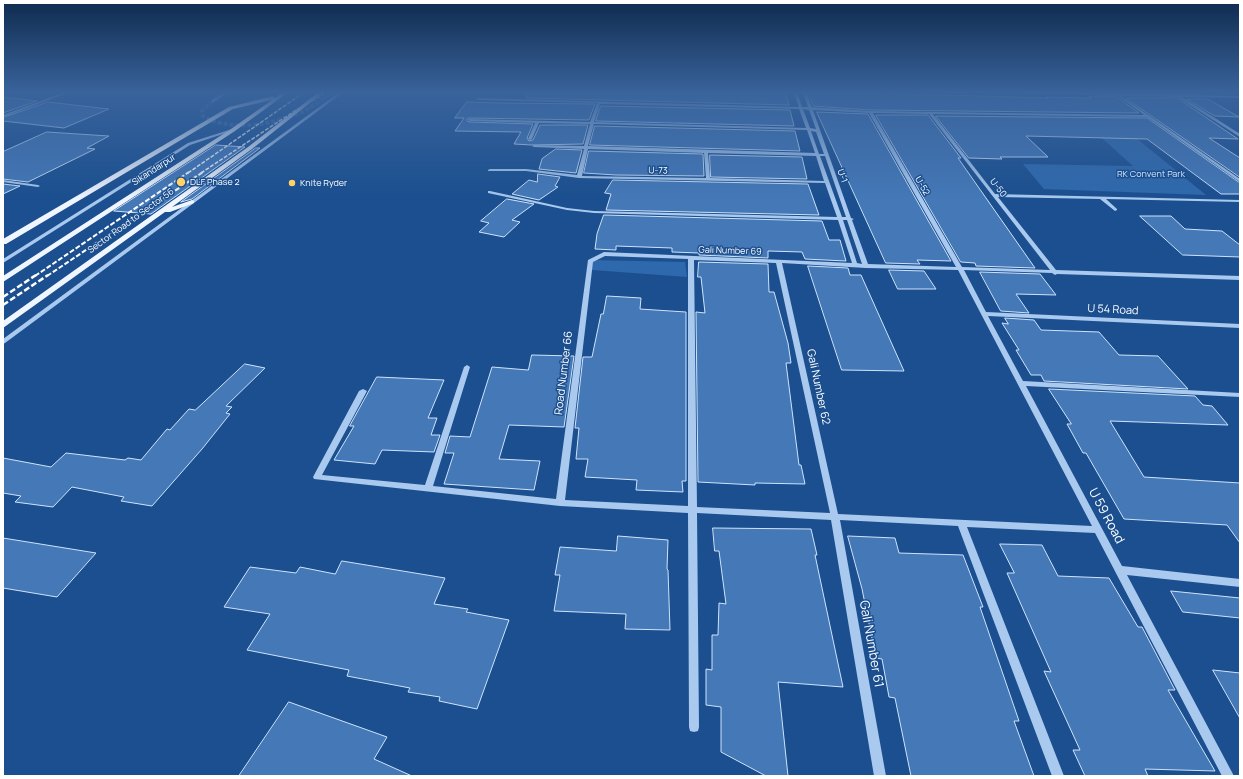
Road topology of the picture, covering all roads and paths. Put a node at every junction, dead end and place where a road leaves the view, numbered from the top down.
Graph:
1 (198, 127) edge
2 (237, 127) edge
3 (276, 127) edge
4 (294, 127) edge
5 (535, 127) edge
6 (591, 127) edge
7 (781, 127) edge
8 (817, 127) edge
9 (879, 127) edge
10 (941, 127) edge
11 (1162, 127) edge
12 (1227, 127) edge
13 (809, 128) junction
14 (233, 130) junction
15 (818, 131) junction
16 (1240, 136) edge
17 (530, 139) dead end
18 (534, 146) dead end
19 (587, 148) junction
20 (706, 152) junction
21 (817, 155) junction
22 (826, 155) junction
23 (490, 170) dead end
24 (579, 177) junction
25 (708, 180) junction
26 (3, 181) edge
27 (1240, 181) edge
28 (826, 182) junction
29 (38, 186) dead end
30 (490, 192) dead end
31 (993, 195) junction
32 (1102, 198) junction
33 (1240, 201) edge
34 (192, 202) junction
35 (1115, 210) dead end
36 (157, 215) junction
37 (840, 219) junction
38 (851, 219) junction
39 (3, 242) edge
40 (604, 254) joint
41 (691, 259) junction
42 (3, 261) edge
43 (779, 262) junction
44 (855, 266) junction
45 (866, 266) junction
46 (960, 268) junction
47 (1055, 273) junction
48 (1240, 278) edge
49 (3, 280) edge
50 (984, 314) junction
51 (4, 324) edge
52 (1240, 326) edge
53 (3, 342) edge
54 (467, 367) dead end
55 (1020, 383) junction
56 (363, 391) dead end
57 (1240, 395) edge
58 (428, 488) junction
59 (560, 503) junction
60 (692, 510) junction
61 (834, 517) junction
62 (962, 523) junction
63 (1098, 530) junction
64 (1119, 570) junction
65 (1240, 583) edge
66 (694, 728) dead end
67 (880, 776) edge
68 (1058, 776) edge
69 (1228, 776) edge

1 - 39 main road
2 - 14 main road, Sikandarpur
3 - 36 main road, Sector Road to Sector 56
4 - 34 street
5 - 17 street
6 - 19 street
7 - 13 street
8 - 15 street, U-1
9 - 46 street, U-52
10 - 31 street, U-50
11 - 27 street
12 - 16 street
13 - 15 street
13 - 21 street, U-1
14 - 42 street
14 - 49 main road, Sikandarpur
15 - 22 street, U-1
18 - 19 street
19 - 20 street
19 - 24 street
20 - 21 street
20 - 25 street
21 - 22 street
21 - 28 street, U-1
22 - 38 street, U-1
23 - 24 street, U-73
24 - 25 street, U-73
25 - 28 street, U-73
26 - 29 street
28 - 37 street, U-1
30 - 37 street
31 - 32 street
31 - 47 street, U-50
32 - 33 street
32 - 35 street
34 - 36 main road
34 - 53 street
36 - 51 main road, Sector Road to Sector 56
37 - 38 street
37 - 44 street, U-1
38 - 45 street, U-1
40 - 41 street, Gali Number 69
40 - 59 street, Road Number 66
41 - 43 street, Gali Number 69
41 - 60 street
43 - 44 street, Gali Number 69
43 - 61 street, Gali Number 62
44 - 45 street, Gali Number 69
45 - 46 street, Gali Number 69
46 - 47 street, Gali Number 69
46 - 50 street, U 59 Road
47 - 48 street, Gali Number 69
50 - 52 street, U 54 Road
50 - 55 street, U 59 Road
54 - 58 street
55 - 57 street
55 - 63 street, U 59 Road
56 - 58 street
58 - 59 street
59 - 60 street
60 - 61 street
60 - 66 street
61 - 62 street
61 - 67 street, Gali Number 61
62 - 63 street
62 - 68 street
63 - 64 street, U 59 Road
64 - 65 street
64 - 69 street, U 59 Road

